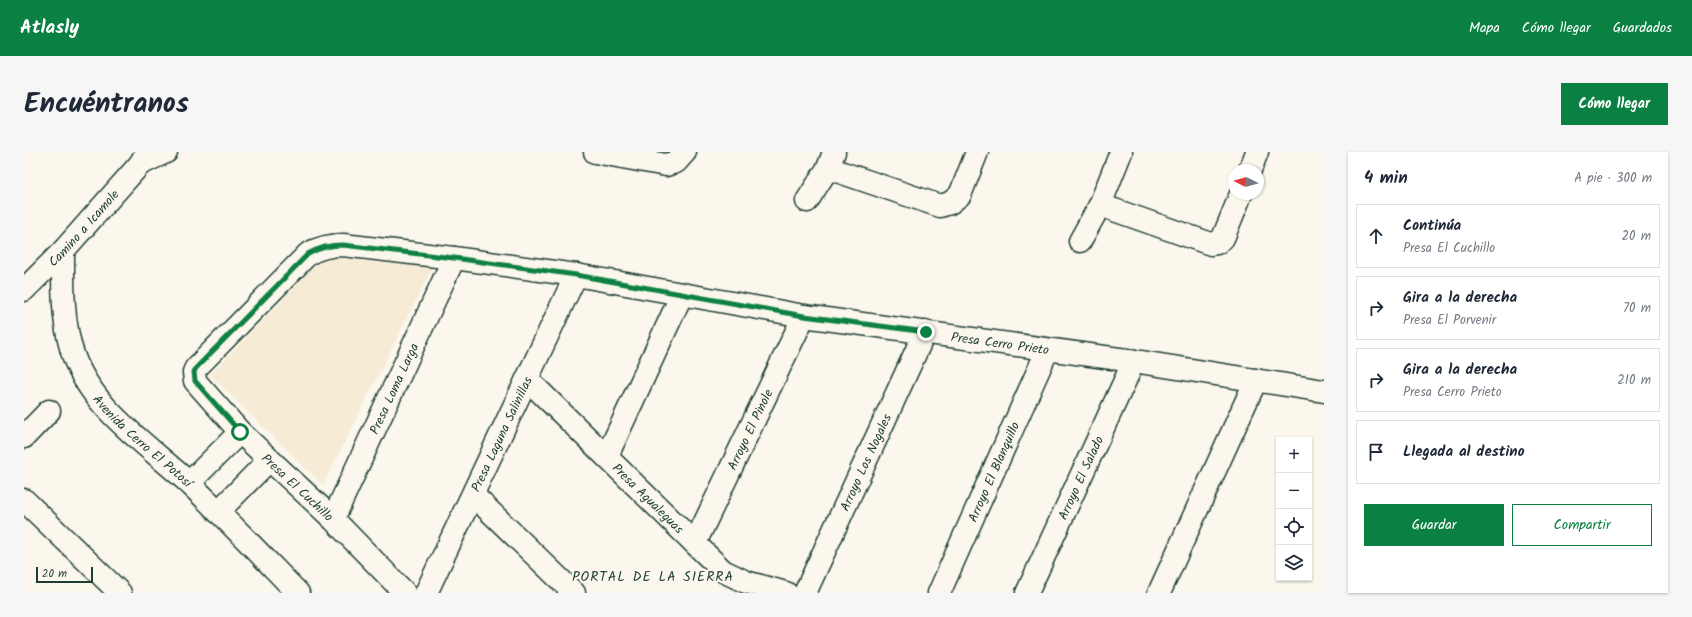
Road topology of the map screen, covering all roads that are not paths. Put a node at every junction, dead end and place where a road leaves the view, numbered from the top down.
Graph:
1 (166, 152) edge
2 (595, 152) edge
3 (977, 152) edge
4 (1121, 152) edge
5 (1257, 152) edge
6 (684, 154) edge
7 (143, 158) edge
8 (831, 160) edge
9 (1252, 164) edge
10 (1239, 200) edge
11 (807, 201) dead end
12 (1100, 205) junction
13 (1080, 241) dead end
14 (63, 251) junction
15 (454, 258) junction
16 (576, 275) junction
17 (24, 290) edge
18 (682, 294) junction
19 (804, 316) junction
20 (926, 332) junction
21 (1048, 350) junction
22 (1134, 362) junction
23 (194, 377) joint
24 (528, 379) junction
25 (1256, 380) junction
26 (1324, 391) edge
27 (49, 411) dead end
28 (240, 432) junction
29 (24, 437) edge
30 (607, 456) junction
31 (269, 460) junction
32 (189, 483) junction
33 (473, 495) junction
34 (24, 500) edge
35 (218, 512) junction
36 (333, 519) junction
37 (695, 543) junction
38 (941, 592) edge
39 (120, 593) edge
40 (298, 593) edge
41 (405, 593) edge
42 (426, 593) edge
43 (574, 593) edge
44 (786, 593) edge
45 (805, 593) edge
46 (1027, 593) edge
47 (1159, 593) edge

1 - 7 street, Camino a Icamole
2 - 6 street
3 - 8 street
4 - 12 street
5 - 9 street
7 - 14 street, Camino a Icamole
8 - 11 street
10 - 12 street
12 - 13 street
14 - 17 street, Camino a Icamole
14 - 32 street, Avenida Cerro El Potosí
15 - 16 street, Presa Cerro Prieto
15 - 23 street, Presa Cerro Prieto
15 - 36 street, Presa Loma Larga
16 - 18 street, Presa Cerro Prieto
16 - 24 street, Presa Laguna Salinillas
18 - 19 street, Presa Cerro Prieto
18 - 30 street
19 - 20 street, Presa Cerro Prieto
19 - 37 street, Arroyo El Pinole
20 - 21 street, Presa Cerro Prieto
20 - 45 street, Arroyo Los Nogales
21 - 22 street, Presa Cerro Prieto
21 - 38 street, Arroyo El Blanquillo
22 - 25 street, Presa Cerro Prieto
22 - 46 street, Arroyo El Salado
23 - 28 street, Presa El Cuchillo
24 - 30 street, Presa Agualeguas
24 - 33 street, Presa Laguna Salinillas
25 - 26 street, Presa Cerro Prieto
25 - 47 street
27 - 29 street
28 - 31 street, Presa El Cuchillo
28 - 32 street
30 - 37 street, Presa Agualeguas
31 - 35 street
31 - 36 street, Presa El Cuchillo
32 - 35 street, Avenida Cerro El Potosí
33 - 42 street, Presa Laguna Salinillas
33 - 43 street
34 - 39 street
35 - 40 street, Avenida Cerro El Potosí
36 - 41 street, Presa El Cuchillo
37 - 44 street, Presa Agualeguas

